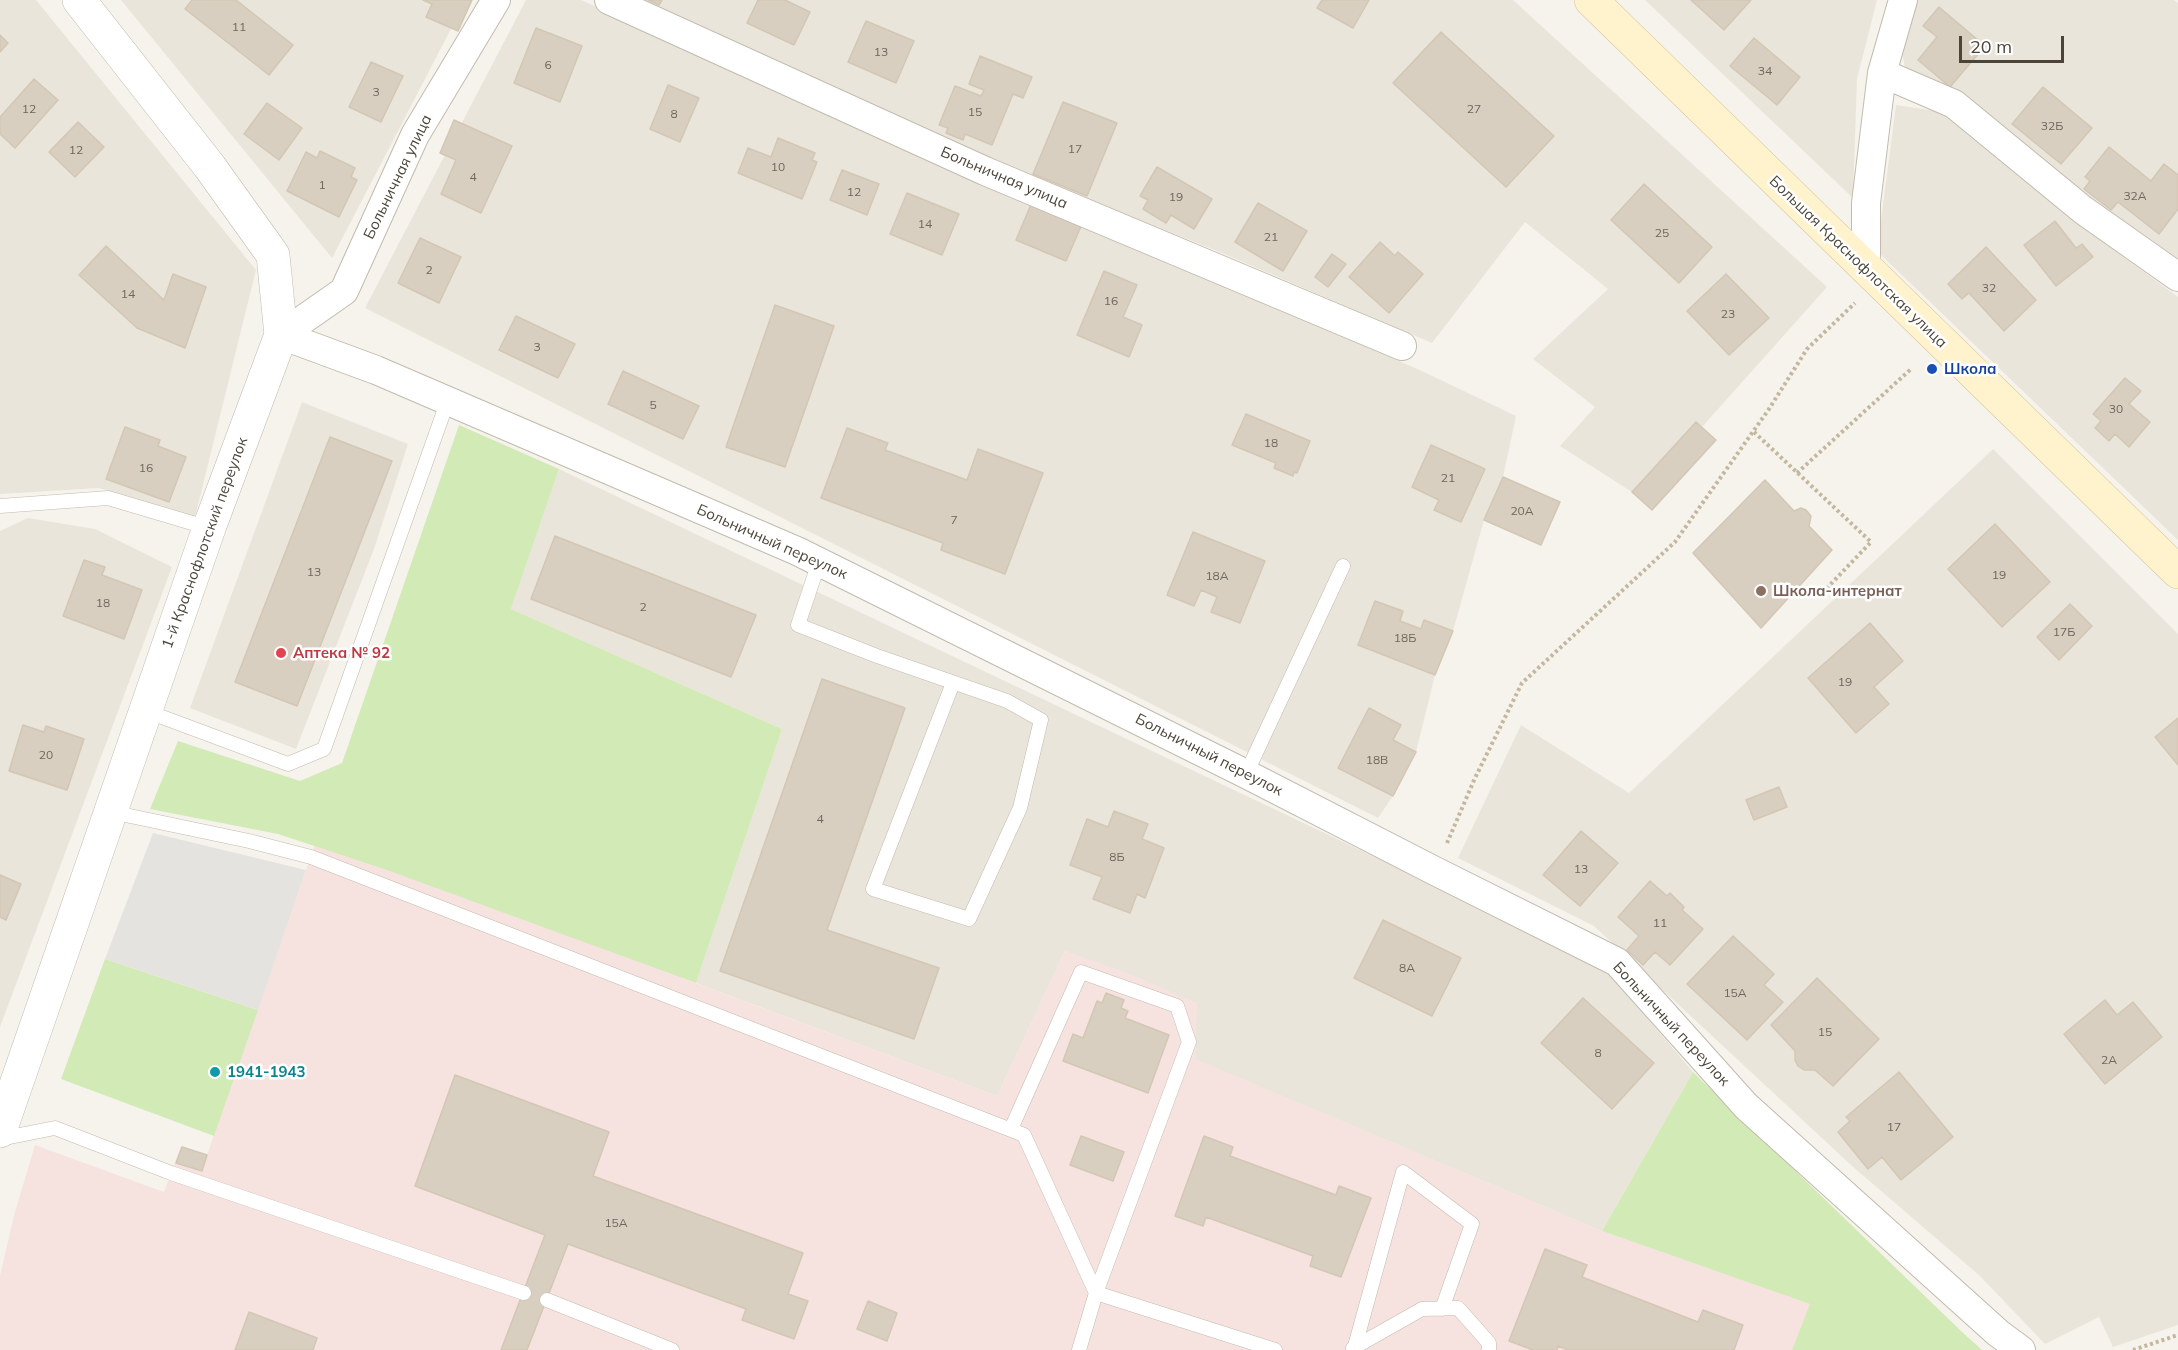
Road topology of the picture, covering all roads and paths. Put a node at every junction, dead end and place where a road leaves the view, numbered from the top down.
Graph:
1 (79, 0) edge
2 (496, 0) edge
3 (609, 0) edge
4 (1591, 0) edge
5 (1903, 0) edge
6 (1882, 73) junction
7 (1871, 274) junction
8 (2178, 277) edge
9 (281, 334) junction
10 (1402, 346) dead end
11 (1911, 369) dead end
12 (448, 400) junction
13 (1754, 432) junction
14 (1797, 473) junction
15 (0, 506) edge
16 (209, 528) junction
17 (819, 562) junction
18 (1343, 566) dead end
19 (2178, 572) edge
20 (1828, 587) dead end
21 (952, 683) junction
22 (146, 711) junction
23 (1246, 774) junction
24 (111, 812) junction
25 (1435, 872) junction
26 (1011, 1129) junction
27 (0, 1131) edge
28 (0, 1139) edge
29 (524, 1293) dead end
30 (1096, 1293) junction
31 (547, 1300) dead end
32 (1442, 1309) junction
33 (2178, 1335) edge
34 (1352, 1348) edge
35 (672, 1350) edge
36 (1079, 1350) edge
37 (1275, 1350) edge
38 (1489, 1350) edge
39 (2021, 1350) edge
40 (2133, 1350) edge

1 - 9 street, 1-й Краснофлотский переулок
2 - 9 street, Больничная улица
3 - 10 street, Больничная улица
4 - 7 main road, Большая Краснофлотская улица
5 - 6 street
6 - 7 street
6 - 8 street
7 - 13 path
7 - 19 main road, Большая Краснофлотская улица
9 - 12 street, Больничный переулок
9 - 16 street, 1-й Краснофлотский переулок
11 - 14 path
12 - 17 street, Больничный переулок
12 - 22 lane
13 - 14 path
13 - 25 path
14 - 20 path
15 - 16 lane
16 - 22 street, 1-й Краснофлотский переулок
17 - 21 lane
17 - 23 street, Больничный переулок
18 - 23 lane
21 - 21 lane
22 - 24 street, 1-й Краснофлотский переулок
23 - 25 street, Больничный переулок
24 - 26 lane
24 - 27 street, 1-й Краснофлотский переулок
25 - 39 street, Больничный переулок
26 - 30 lane
26 - 30 lane
28 - 29 lane
30 - 36 lane
30 - 37 lane
31 - 35 lane
32 - 34 lane
32 - 34 lane
32 - 38 lane
33 - 40 path

